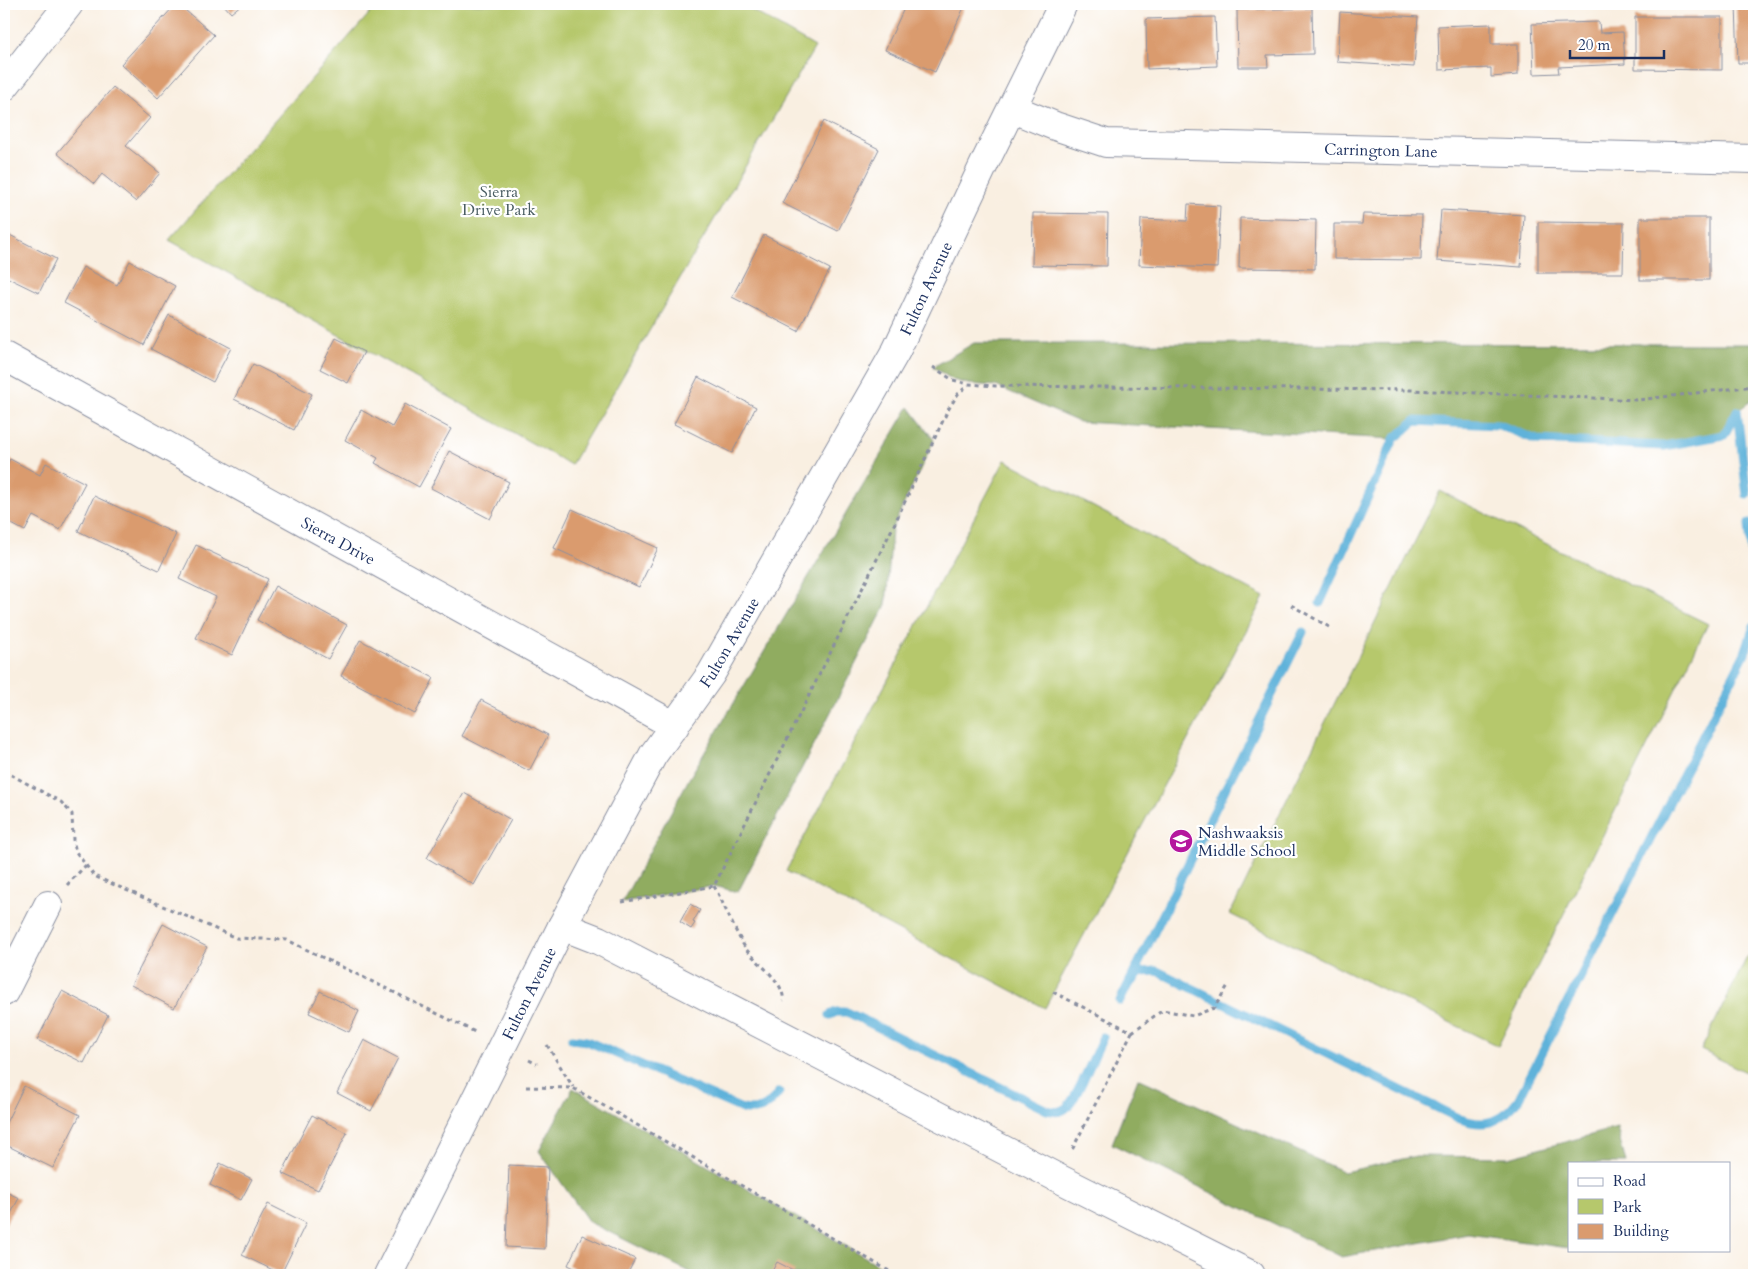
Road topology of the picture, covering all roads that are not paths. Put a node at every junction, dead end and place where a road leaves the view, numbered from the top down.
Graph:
1 (69, 4) edge
2 (1063, 4) edge
3 (4, 87) edge
4 (1013, 109) junction
5 (1754, 158) edge
6 (4, 356) edge
7 (675, 726) junction
8 (48, 905) dead end
9 (562, 926) junction
10 (4, 992) edge
11 (394, 1273) edge
12 (1251, 1275) edge

1 - 3 street
2 - 4 street, Fulton Avenue
4 - 5 street, Carrington Lane
4 - 7 street, Fulton Avenue
6 - 7 street, Sierra Drive
7 - 9 street, Fulton Avenue
8 - 10 street
9 - 11 street, Fulton Avenue
9 - 12 street

